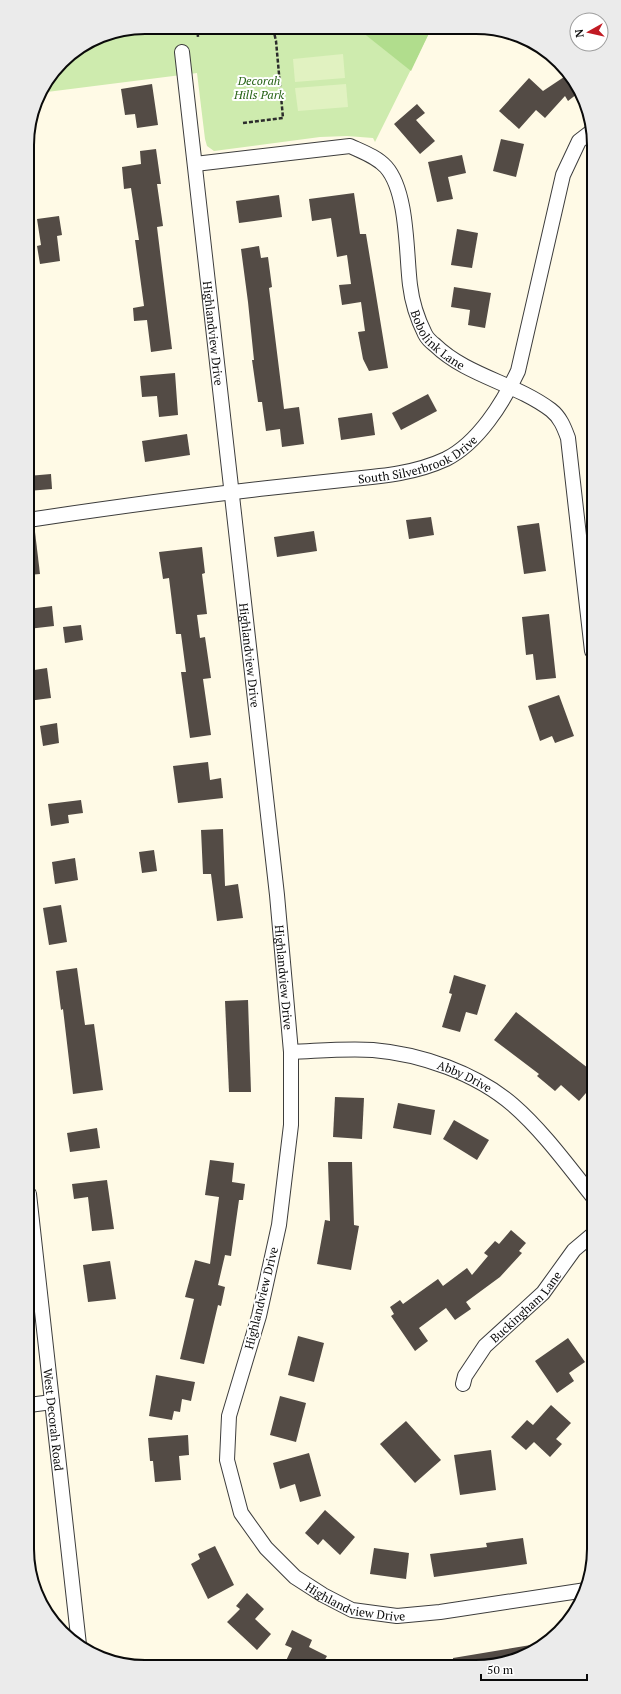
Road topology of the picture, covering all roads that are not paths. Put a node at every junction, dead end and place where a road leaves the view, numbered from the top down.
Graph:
1 (182, 52) dead end
2 (587, 135) edge
3 (195, 164) junction
4 (510, 388) junction
5 (230, 493) junction
6 (34, 519) edge
7 (587, 607) edge
8 (291, 1052) junction
9 (587, 1189) edge
10 (34, 1239) edge
11 (587, 1239) edge
12 (464, 1384) dead end
13 (52, 1402) junction
14 (34, 1404) edge
15 (579, 1591) edge
16 (78, 1638) edge

1 - 3 street, Highlandview Drive
2 - 4 street, South Silverbrook Drive
3 - 4 street, Bobolink Lane
3 - 5 street, Highlandview Drive
4 - 5 street, South Silverbrook Drive
4 - 7 street, Bobolink Lane
5 - 6 street, South Silverbrook Drive
5 - 8 street, Highlandview Drive
8 - 9 street, Abby Drive
8 - 15 street, Highlandview Drive
10 - 13 street, West Decorah Road
11 - 12 street, Buckingham Lane
13 - 14 street
13 - 16 street, West Decorah Road

